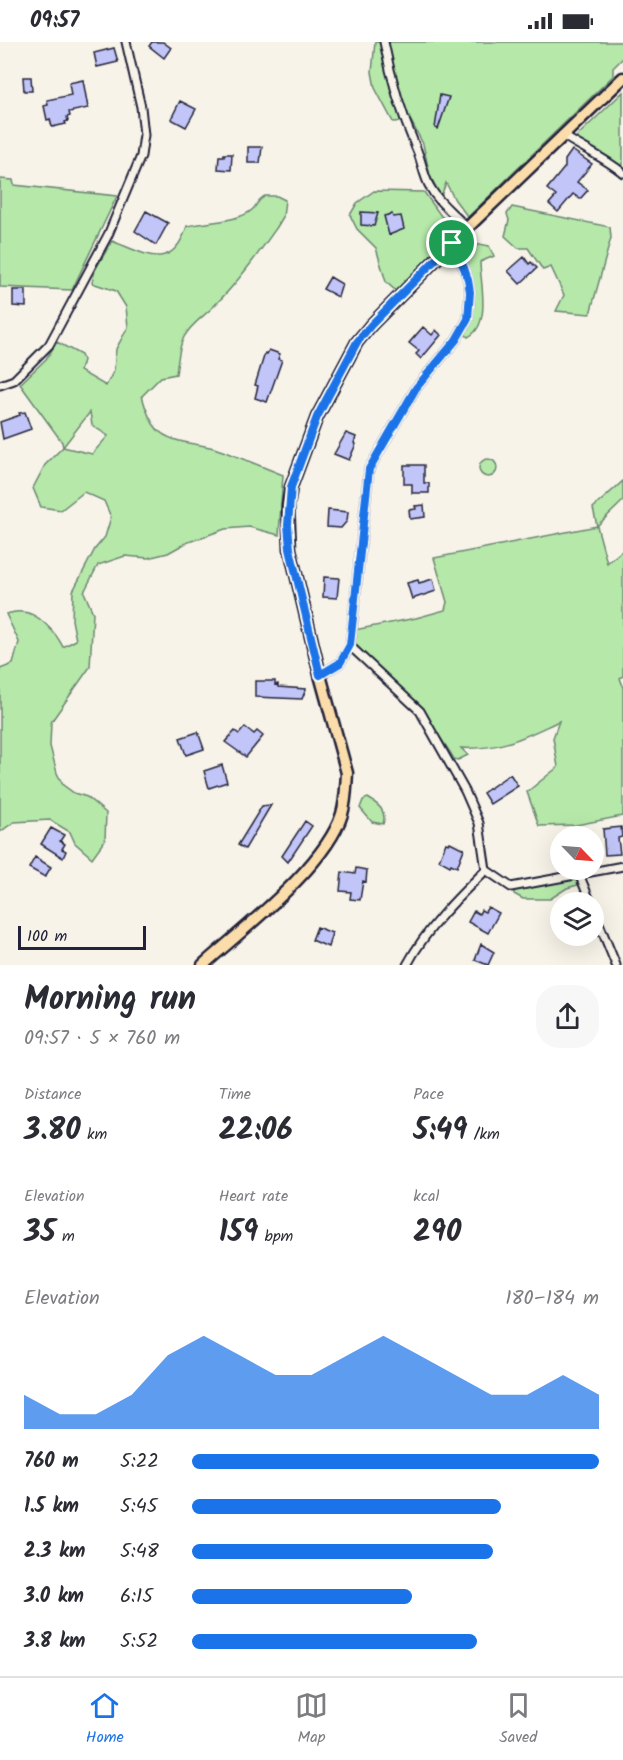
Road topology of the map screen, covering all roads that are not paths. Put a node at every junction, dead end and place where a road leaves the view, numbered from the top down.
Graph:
1 (126, 42) edge
2 (384, 42) edge
3 (623, 78) edge
4 (562, 135) junction
5 (623, 173) edge
6 (467, 228) junction
7 (452, 243) junction
8 (0, 385) edge
9 (350, 645) junction
10 (320, 675) junction
11 (623, 866) edge
12 (604, 869) edge
13 (486, 870) junction
14 (550, 880) edge
15 (604, 936) edge
16 (203, 965) edge
17 (407, 965) edge
18 (616, 965) edge

1 - 8 street
2 - 6 street
3 - 4 main road
4 - 5 street
4 - 6 main road
6 - 7 main road
7 - 9 street
7 - 10 main road
9 - 10 street
9 - 13 street
10 - 16 main road
11 - 12 street
13 - 14 street
13 - 17 street
15 - 18 street

